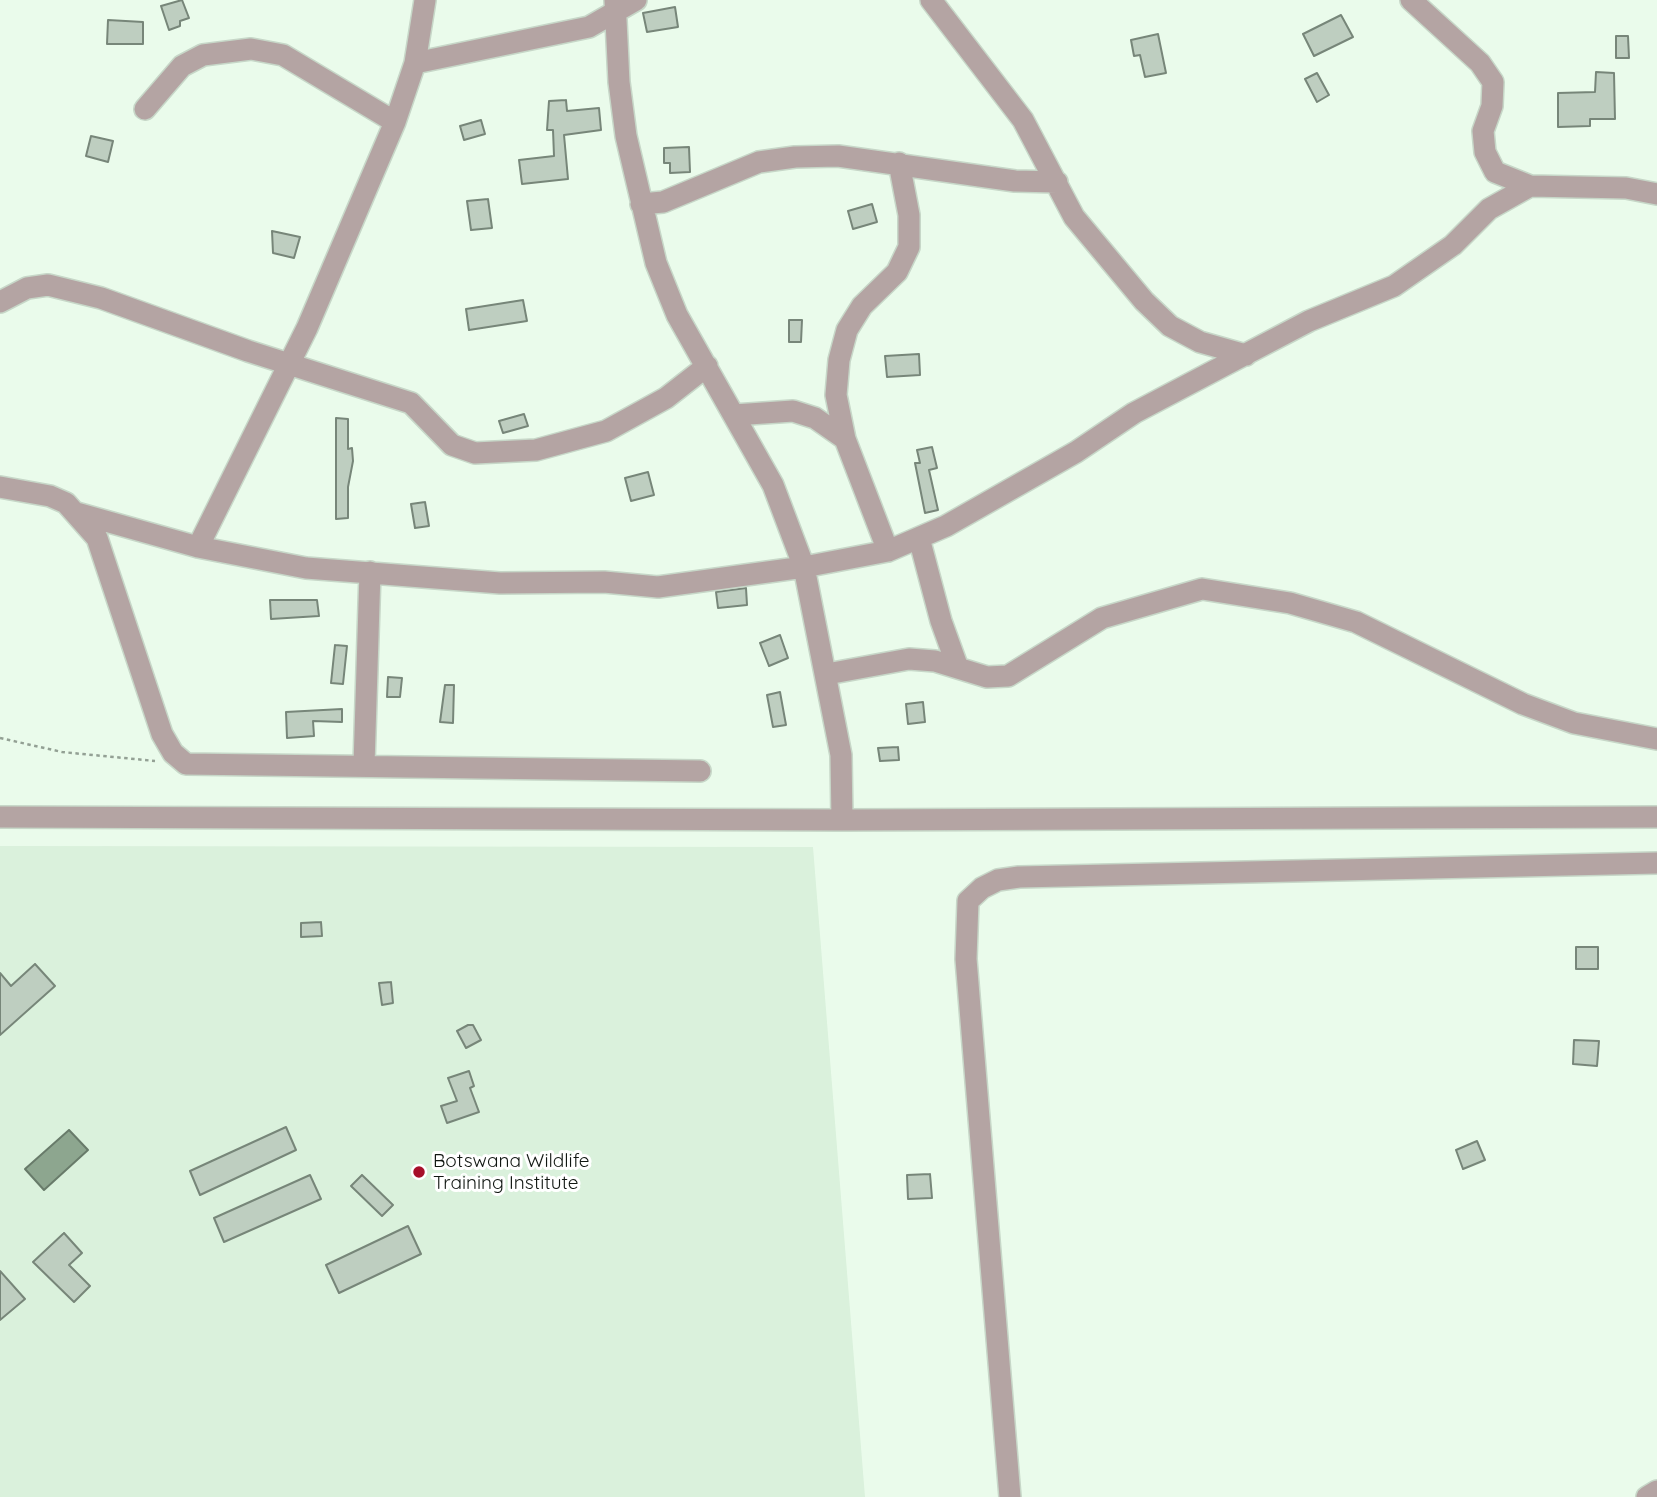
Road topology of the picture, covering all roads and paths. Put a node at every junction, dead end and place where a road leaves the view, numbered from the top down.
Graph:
1 (425, 0) edge
2 (636, 0) edge
3 (931, 0) edge
4 (1411, 0) edge
5 (616, 5) edge
6 (415, 63) junction
7 (145, 109) dead end
8 (395, 122) junction
9 (899, 163) junction
10 (1057, 182) junction
11 (1530, 186) junction
12 (1657, 194) edge
13 (641, 204) junction
14 (0, 302) edge
15 (1246, 355) junction
16 (287, 364) junction
17 (708, 366) junction
18 (734, 415) junction
19 (845, 439) junction
20 (0, 487) edge
21 (77, 513) junction
22 (919, 538) junction
23 (198, 547) junction
24 (888, 551) junction
25 (804, 567) junction
26 (370, 572) junction
27 (958, 668) junction
28 (827, 674) junction
29 (0, 738) edge
30 (1657, 739) edge
31 (186, 764) junction
32 (364, 765) junction
33 (700, 771) dead end
34 (0, 817) edge
35 (1657, 817) edge
36 (842, 820) junction
37 (1657, 863) edge
38 (1657, 1491) edge
39 (1010, 1497) edge
40 (1647, 1497) edge

1 - 6 street
2 - 5 street
3 - 10 street
4 - 11 street
5 - 6 street
5 - 13 street
6 - 8 street
7 - 8 street
8 - 16 street
9 - 10 street
9 - 13 street
9 - 19 street
10 - 15 street
11 - 12 street
11 - 15 street
13 - 17 street
14 - 16 street
15 - 22 street
16 - 17 street
16 - 23 street
17 - 18 street
18 - 19 street
18 - 25 street
19 - 24 street
20 - 21 street
21 - 23 street
21 - 31 street
22 - 24 street
22 - 27 street
23 - 26 street
24 - 25 street
25 - 26 street
25 - 28 street
26 - 32 street
27 - 28 street
27 - 30 street
28 - 36 street
29 - 31 path
31 - 32 street
32 - 33 street
34 - 36 street
35 - 36 street
37 - 39 street
38 - 40 street

